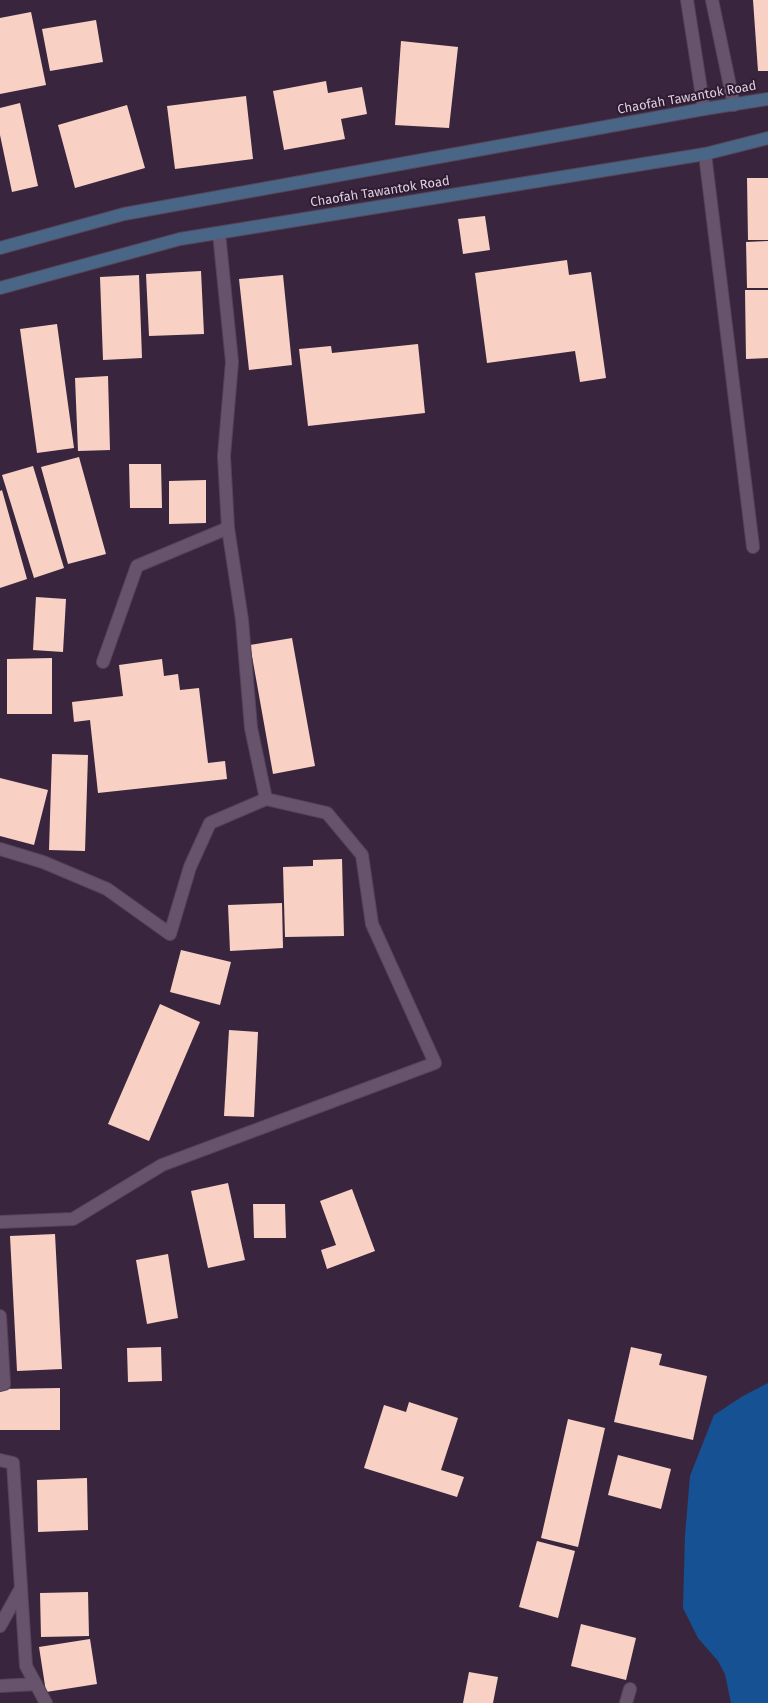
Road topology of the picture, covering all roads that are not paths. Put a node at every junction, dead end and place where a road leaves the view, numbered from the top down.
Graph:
1 (687, 0) edge
2 (712, 0) edge
3 (768, 99) edge
4 (734, 105) junction
5 (704, 109) junction
6 (768, 138) edge
7 (705, 154) junction
8 (219, 232) junction
9 (0, 248) edge
10 (0, 288) edge
11 (228, 528) junction
12 (753, 547) dead end
13 (103, 662) dead end
14 (266, 799) junction
15 (0, 849) edge
16 (0, 1222) edge
17 (0, 1316) edge
18 (0, 1384) edge
19 (0, 1460) edge
20 (21, 1588) junction
21 (0, 1626) edge
22 (36, 1684) junction
23 (0, 1686) edge
24 (630, 1689) dead end
25 (46, 1703) edge
26 (626, 1703) edge

1 - 5 street
2 - 4 street
3 - 4 main road, Chaofah Tawantok Road
4 - 5 main road, Chaofah Tawantok Road
5 - 9 main road, Chaofah Tawantok Road
6 - 7 main road, Chaofah Tawantok Road
7 - 8 main road, Chaofah Tawantok Road
7 - 12 street
8 - 10 main road, Chaofah Tawantok Road
8 - 11 street
11 - 13 street
11 - 14 street
14 - 15 street
14 - 16 street
17 - 18 street
19 - 20 street
20 - 21 street
20 - 22 street
22 - 23 street
22 - 25 street
24 - 26 street

